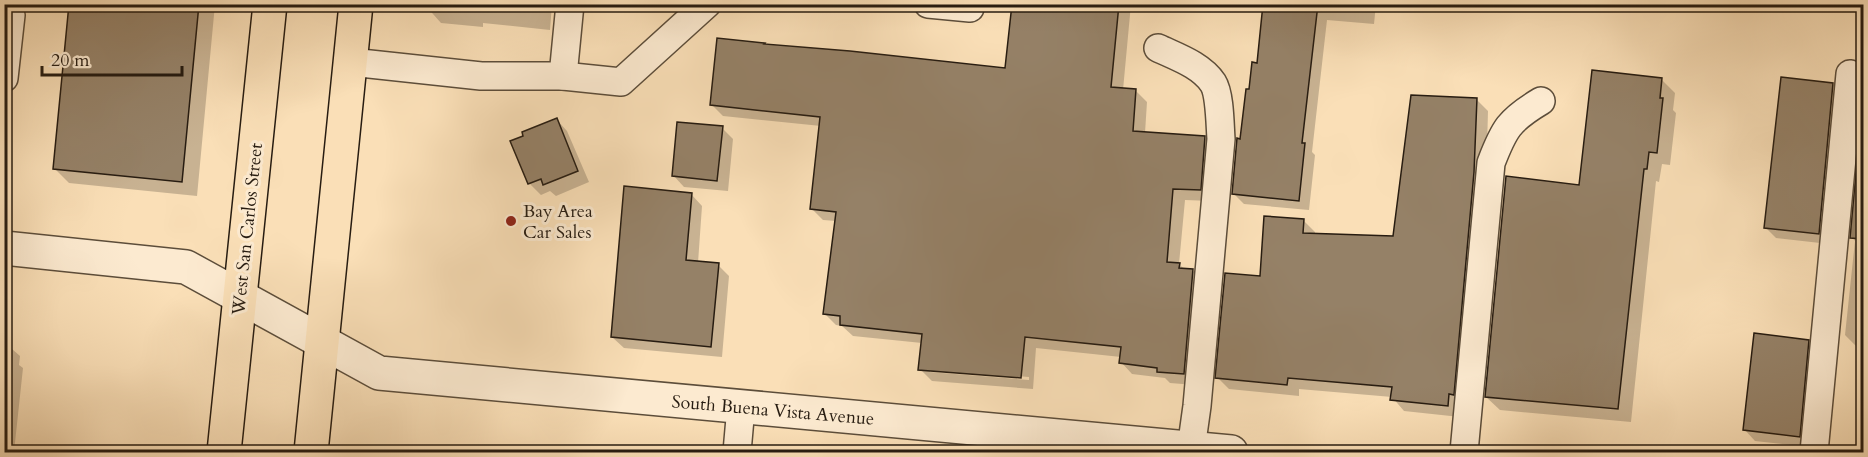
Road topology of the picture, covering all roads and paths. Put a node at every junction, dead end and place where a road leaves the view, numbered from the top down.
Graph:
1 (270, 4) edge
2 (356, 4) edge
3 (570, 4) edge
4 (707, 4) edge
5 (928, 4) edge
6 (970, 8) dead end
7 (4, 14) edge
8 (1158, 48) dead end
9 (351, 62) junction
10 (1850, 74) dead end
11 (563, 76) junction
12 (4, 78) edge
13 (1540, 100) dead end
14 (6, 242) edge
15 (240, 297) junction
16 (323, 343) junction
17 (741, 407) junction
18 (1191, 449) junction
19 (224, 453) edge
20 (311, 453) edge
21 (737, 453) edge
22 (1231, 453) edge
23 (1464, 453) edge
24 (1814, 453) edge

1 - 15 main road, West San Carlos Street
2 - 9 main road
3 - 11 lane
4 - 11 lane
5 - 6 lane
7 - 12 lane
8 - 18 lane
9 - 11 lane
9 - 16 main road
10 - 24 lane
13 - 23 lane
14 - 15 street, South Buena Vista Avenue
15 - 16 street, South Buena Vista Avenue
15 - 19 main road, West San Carlos Street
16 - 17 street, South Buena Vista Avenue
16 - 20 main road
17 - 18 street, South Buena Vista Avenue
17 - 21 lane
18 - 22 street, South Buena Vista Avenue

